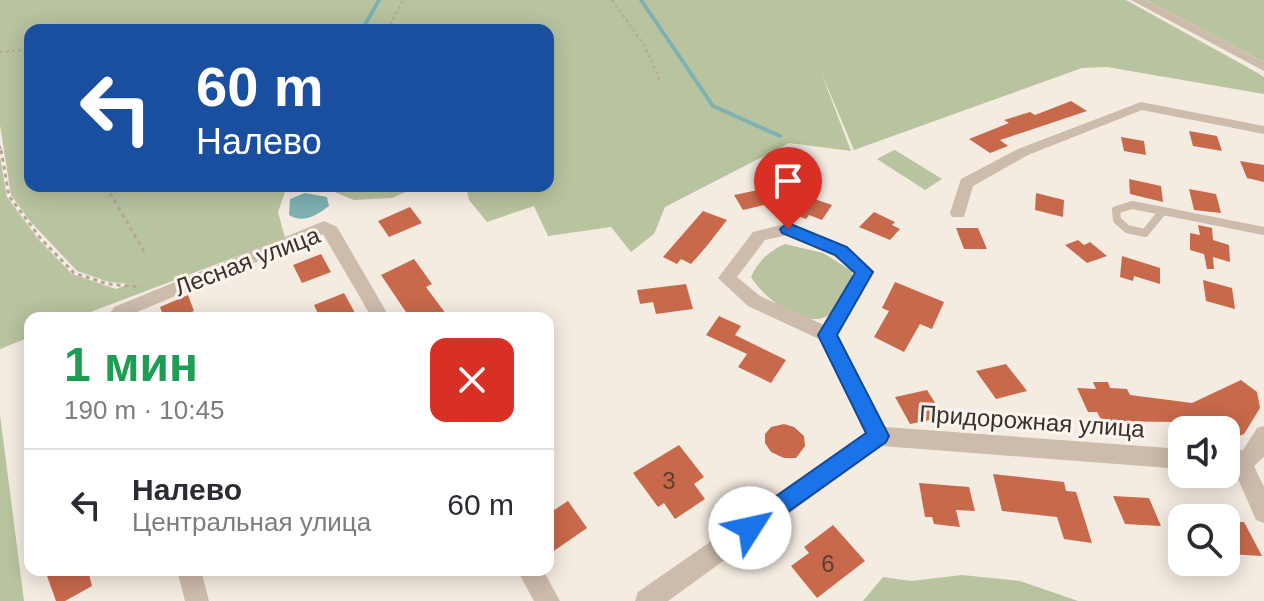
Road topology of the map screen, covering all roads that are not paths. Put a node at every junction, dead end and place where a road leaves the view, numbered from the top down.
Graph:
1 (1137, 0) edge
2 (1264, 67) edge
3 (1264, 130) edge
4 (1163, 211) junction
5 (958, 213) dead end
6 (1264, 231) edge
7 (120, 312) edge
8 (378, 312) edge
9 (828, 335) junction
10 (1264, 435) edge
11 (879, 436) junction
12 (1168, 458) edge
13 (1240, 461) edge
14 (1240, 473) edge
15 (1264, 512) edge
16 (191, 576) edge
17 (533, 576) edge
18 (197, 601) edge
19 (548, 601) edge
20 (647, 601) edge

1 - 2 street
3 - 5 street
4 - 4 lane
4 - 6 lane
7 - 8 street, Лесная улица
9 - 9 street
9 - 11 street
10 - 13 street
11 - 12 street, Придорожная улица
11 - 20 street
14 - 15 street
16 - 18 street
17 - 19 street

